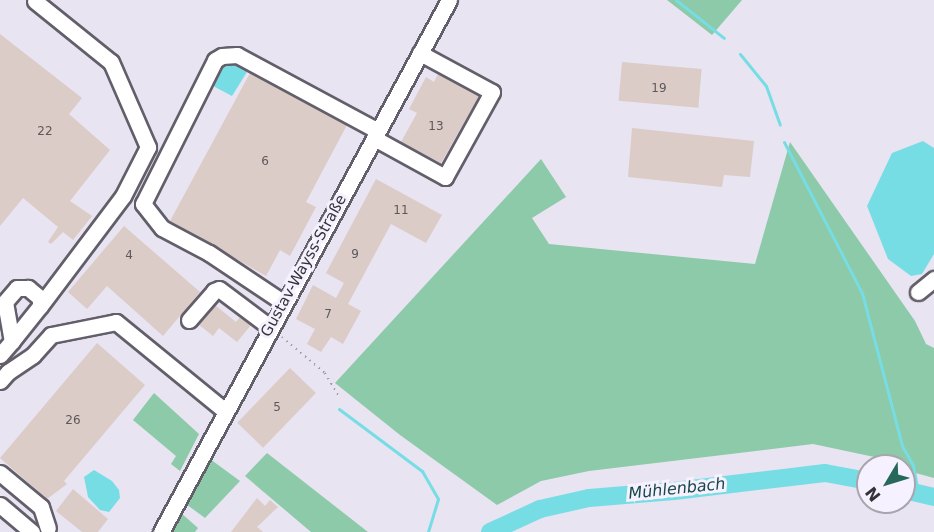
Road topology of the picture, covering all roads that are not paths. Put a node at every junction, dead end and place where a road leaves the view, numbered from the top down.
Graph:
1 (449, 0) edge
2 (35, 1) edge
3 (420, 53) junction
4 (376, 134) junction
5 (934, 279) edge
6 (918, 292) dead end
7 (284, 303) junction
8 (40, 306) junction
9 (189, 320) dead end
10 (271, 328) junction
11 (12, 341) junction
12 (0, 355) edge
13 (0, 381) edge
14 (225, 411) junction
15 (0, 472) edge
16 (0, 504) edge
17 (48, 528) dead end
18 (32, 532) edge
19 (161, 532) edge

1 - 3 street, Gustav-Wayss-Straße
2 - 8 street
3 - 4 street, Gustav-Wayss-Straße
3 - 4 street
4 - 7 street, Gustav-Wayss-Straße
4 - 7 street
5 - 6 street
7 - 10 street, Gustav-Wayss-Straße
8 - 11 street
8 - 11 street
9 - 10 street
10 - 14 street, Gustav-Wayss-Straße
11 - 12 street
13 - 14 street
14 - 19 street, Gustav-Wayss-Straße
15 - 17 street
16 - 18 street

